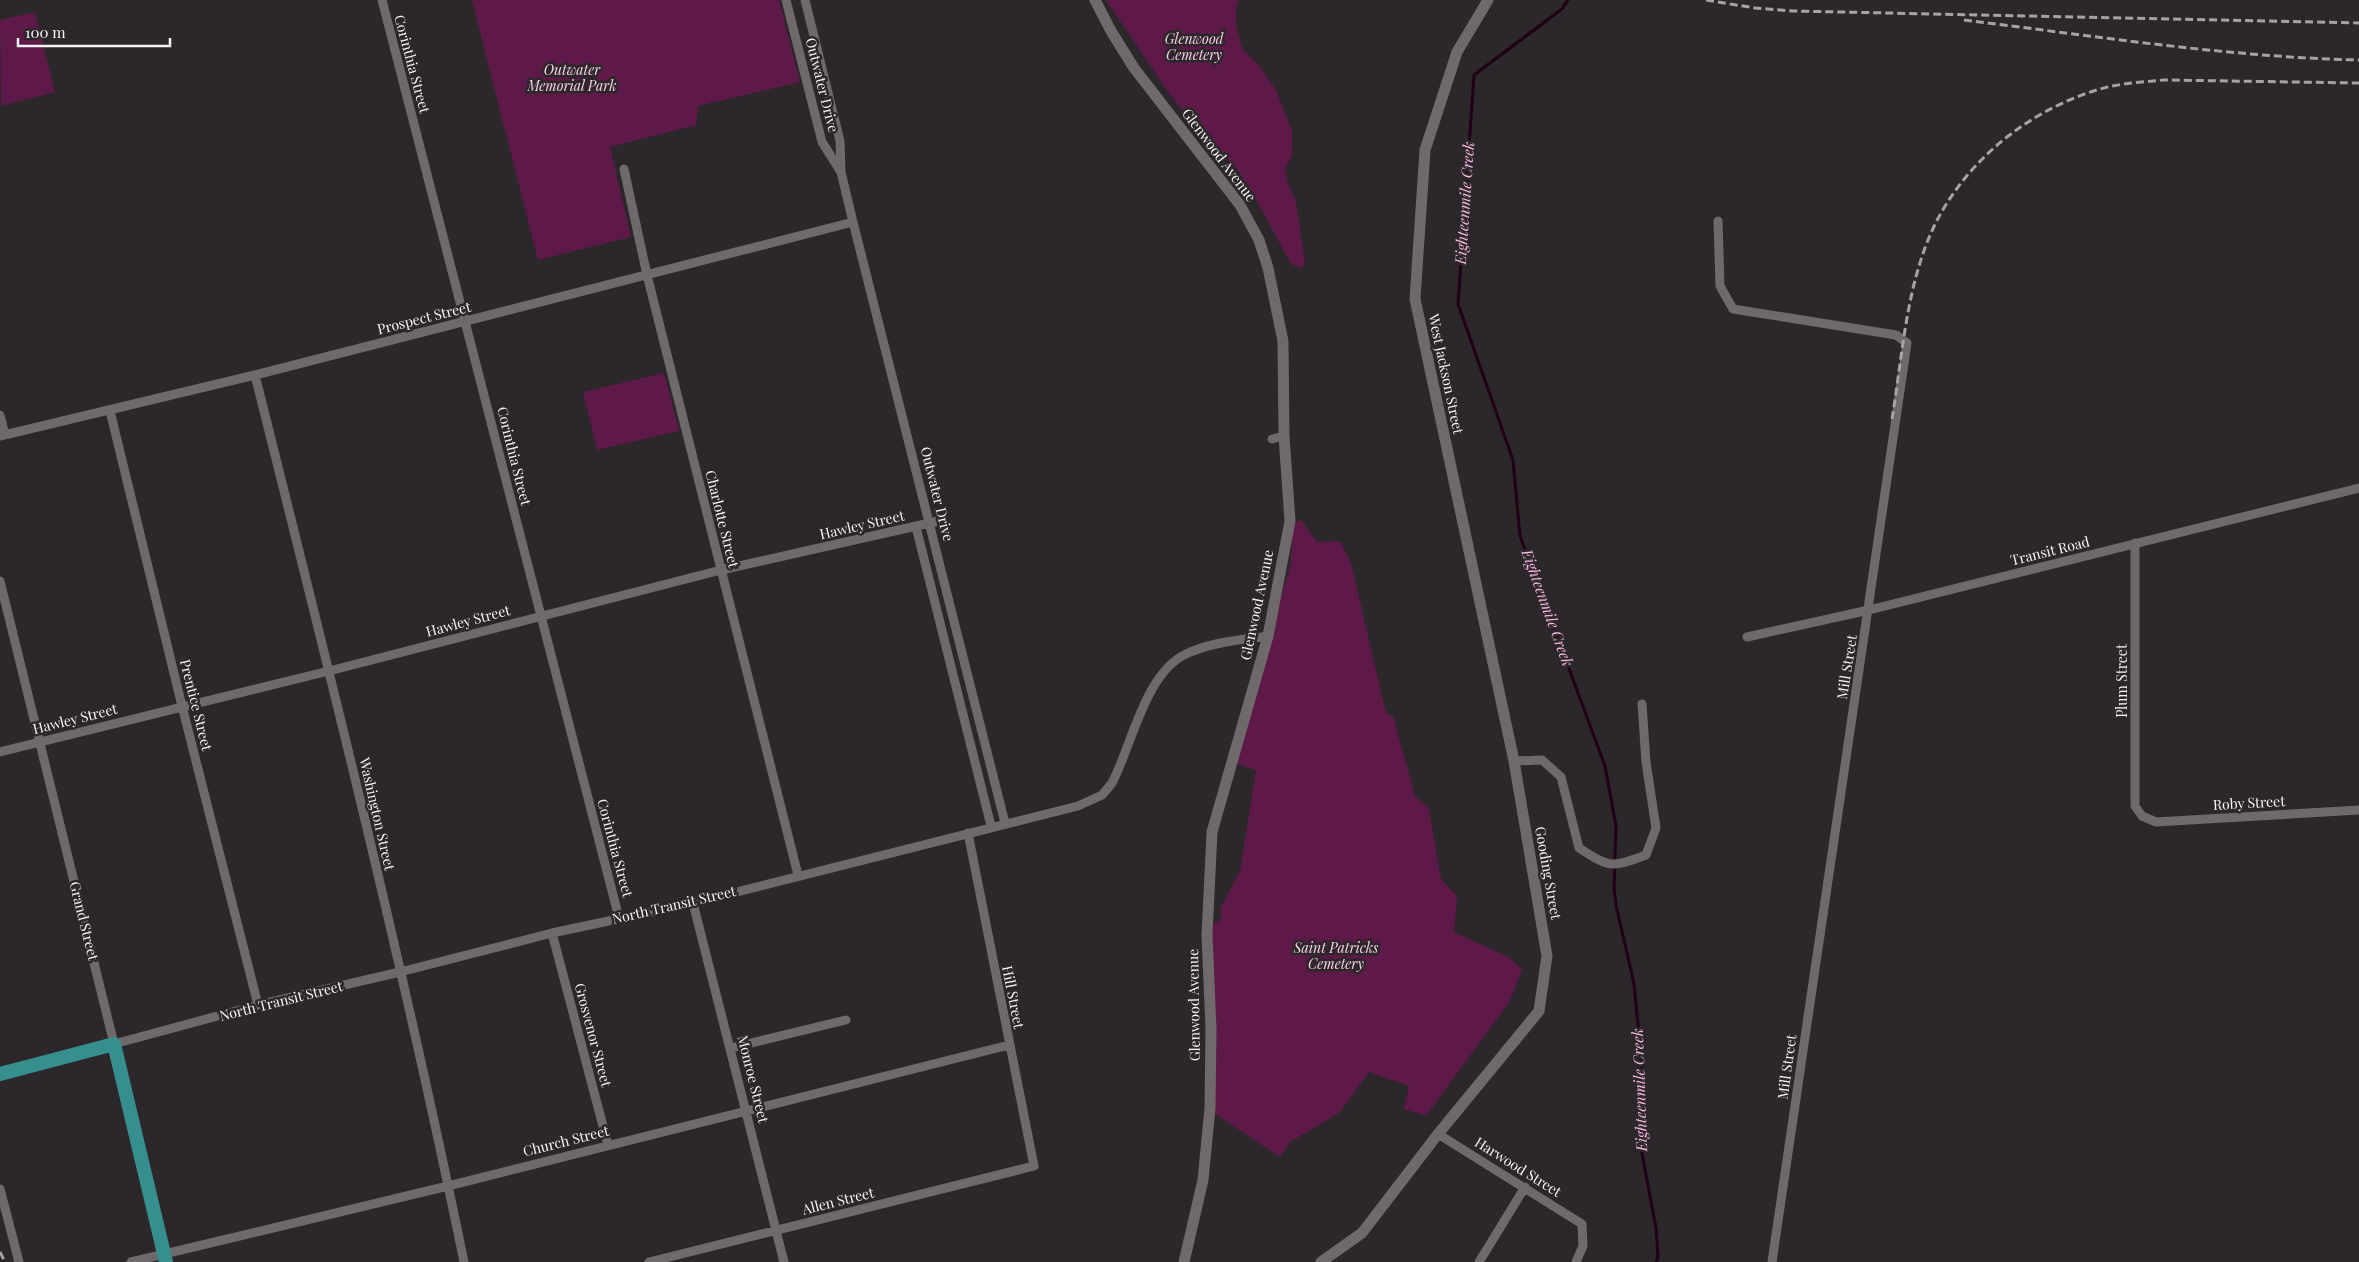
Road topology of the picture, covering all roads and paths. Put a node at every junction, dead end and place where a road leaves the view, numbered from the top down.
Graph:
1 (382, 0) edge
2 (786, 0) edge
3 (805, 0) edge
4 (1095, 0) edge
5 (1488, 0) edge
6 (624, 168) dead end
7 (841, 172) junction
8 (1718, 221) dead end
9 (853, 222) junction
10 (647, 275) junction
11 (466, 322) junction
12 (255, 375) junction
13 (110, 410) junction
14 (0, 415) edge
15 (2, 436) edge
16 (2359, 488) edge
17 (943, 520) dead end
18 (930, 523) junction
19 (916, 527) junction
20 (2136, 544) junction
21 (721, 570) junction
22 (0, 581) edge
23 (1869, 610) junction
24 (540, 617) junction
25 (1268, 636) junction
26 (1747, 637) dead end
27 (329, 671) junction
28 (1642, 704) dead end
29 (182, 706) junction
30 (40, 742) junction
31 (0, 752) edge
32 (1514, 761) junction
33 (2359, 810) edge
34 (2142, 816) joint
35 (1005, 823) junction
36 (991, 826) junction
37 (968, 833) junction
38 (798, 874) junction
39 (693, 903) junction
40 (619, 918) junction
41 (552, 933) junction
42 (400, 972) junction
43 (258, 1005) junction
44 (846, 1020) dead end
45 (114, 1044) junction
46 (1009, 1045) junction
47 (731, 1048) junction
48 (0, 1074) edge
49 (747, 1111) junction
50 (1438, 1134) junction
51 (608, 1145) junction
52 (1034, 1166) joint
53 (448, 1186) junction
54 (1525, 1187) junction
55 (0, 1189) edge
56 (777, 1230) junction
57 (165, 1257) edge
58 (19, 1262) edge
59 (131, 1262) edge
60 (464, 1262) edge
61 (649, 1262) edge
62 (784, 1262) edge
63 (1184, 1262) edge
64 (1321, 1262) edge
65 (1479, 1262) edge
66 (1576, 1262) edge
67 (1772, 1262) edge

1 - 11 street, Corinthia Street
2 - 7 street, Outwater Drive
3 - 7 street, Outwater Drive
4 - 25 street, Glenwood Avenue
5 - 32 street, West Jackson Street
6 - 10 street, Charlotte Street
7 - 9 street, Outwater Drive
8 - 23 street, Mill Street
9 - 10 street, Prospect Street
9 - 18 street, Outwater Drive
10 - 11 street, Prospect Street
10 - 21 street, Charlotte Street
11 - 12 street, Prospect Street
11 - 24 street, Corinthia Street
12 - 13 street, Prospect Street
12 - 27 street, Washington Street
13 - 15 street, Prospect Street
13 - 29 street, Prentice Street
14 - 15 street
16 - 20 street, Transit Road
17 - 18 street, Hawley Street
18 - 19 street, Hawley Street
18 - 35 street, Outwater Drive
19 - 21 street, Hawley Street
19 - 36 street, Outwater Drive
20 - 23 street, Transit Road
20 - 34 street, Plum Street
21 - 24 street, Hawley Street
21 - 38 street, Charlotte Street
22 - 30 street, Grand Street
23 - 26 street, Transit Road
23 - 67 street, Mill Street
24 - 27 street, Hawley Street
24 - 40 street, Corinthia Street
25 - 35 street, North Transit Street
25 - 63 street, Glenwood Avenue
27 - 29 street, Hawley Street
27 - 42 street, Washington Street
28 - 32 street
29 - 30 street, Hawley Street
29 - 43 street, Prentice Street
30 - 31 street, Hawley Street
30 - 45 street, Grand Street
32 - 50 street, Gooding Street
33 - 34 street, Roby Street
35 - 36 street, North Transit Street
36 - 37 street, North Transit Street
37 - 38 street, North Transit Street
37 - 46 street, Hill Street
38 - 39 street, North Transit Street
39 - 40 street, North Transit Street
39 - 47 street, Monroe Street
40 - 41 street, North Transit Street
41 - 42 street, North Transit Street
41 - 51 street, Grosvenor Street
42 - 43 street, North Transit Street
42 - 53 street, Washington Street
43 - 45 street, North Transit Street
44 - 47 street
45 - 48 main road, North Transit Street
45 - 57 main road, Grand Street
46 - 49 street, Church Street
46 - 52 street, Hill Street
47 - 49 street, Monroe Street
49 - 51 street, Church Street
49 - 56 street, Monroe Street
50 - 54 street, Harwood Street
50 - 64 street, Gooding Street
51 - 53 street, Church Street
52 - 56 street, Allen Street
53 - 57 street, Church Street
53 - 60 street, Washington Street
54 - 65 street
54 - 66 street, Harwood Street
55 - 58 street
56 - 61 street, Allen Street
56 - 62 street, Monroe Street
57 - 59 street, Church Street

